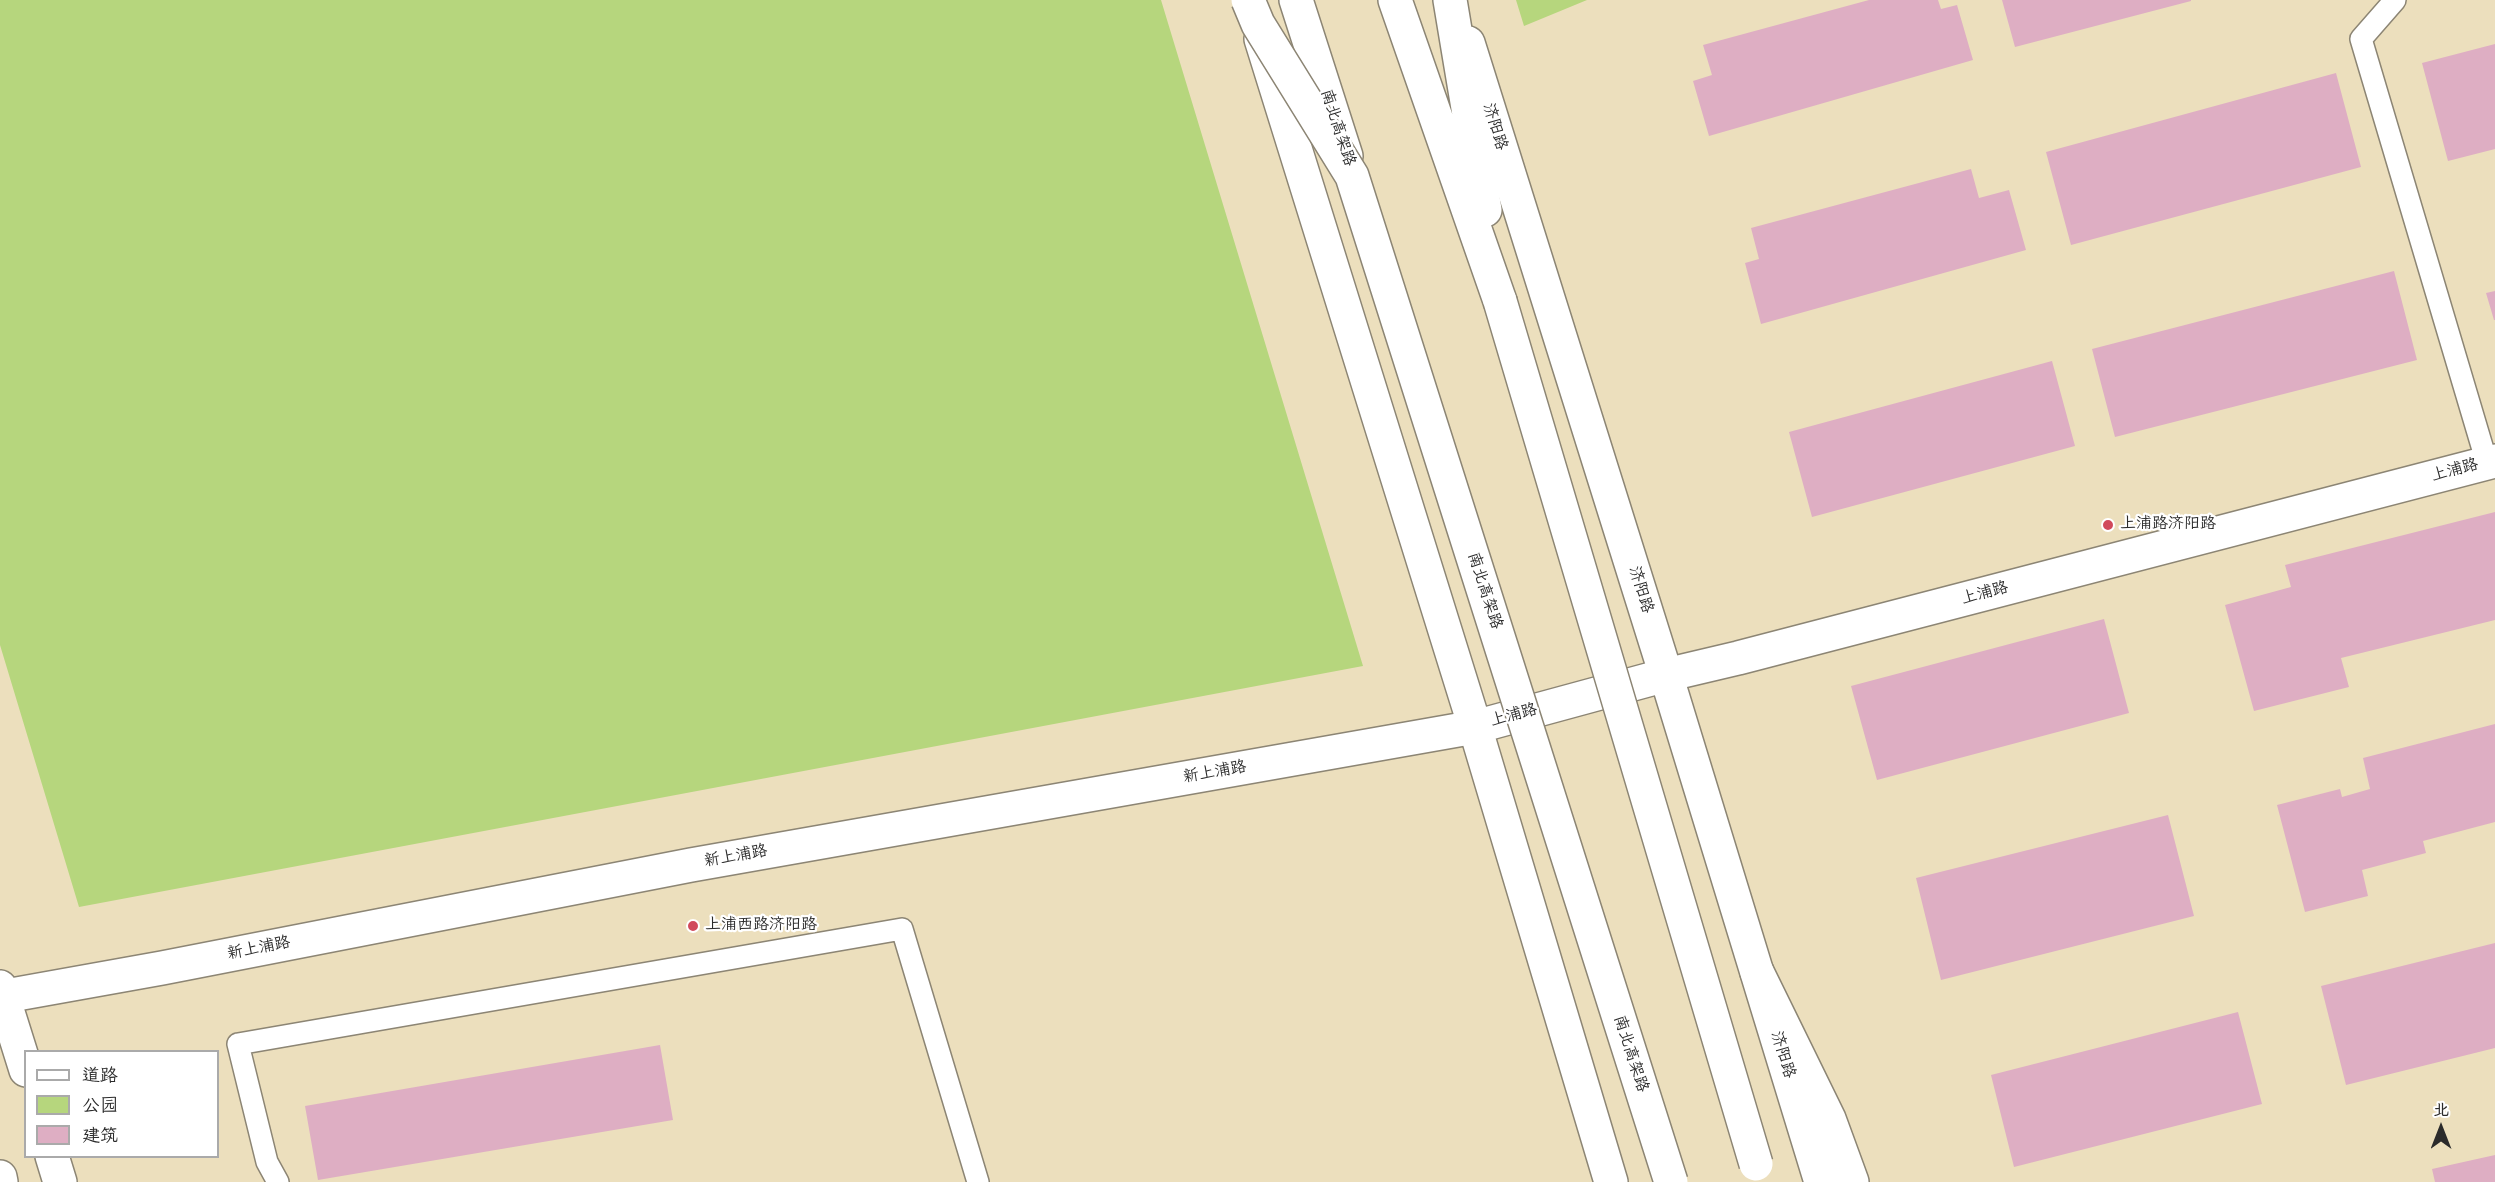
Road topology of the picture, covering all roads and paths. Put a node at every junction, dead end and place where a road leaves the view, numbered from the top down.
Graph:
1 (1249, 0) edge
2 (1296, 0) edge
3 (1395, 0) edge
4 (1452, 0) edge
5 (2395, 0) edge
6 (1352, 176) junction
7 (1500, 301) junction
8 (2491, 462) edge
9 (1666, 675) junction
10 (1475, 727) junction
11 (1757, 972) junction
12 (1, 993) edge
13 (24, 1064) edge
14 (53, 1158) edge
15 (0, 1177) edge
16 (2, 1182) edge
17 (60, 1182) edge
18 (278, 1182) edge
19 (978, 1182) edge
20 (1611, 1182) edge
21 (1671, 1182) edge
22 (1761, 1182) edge
23 (1821, 1182) edge
24 (1852, 1182) edge

1 - 6 main road, bridge
1 - 10 main road
2 - 6 main road, 南北高架路, bridge
3 - 7 main road
4 - 7 main road
4 - 9 main road, 济阳路
5 - 8 lane
6 - 21 main road, 南北高架路, bridge
7 - 22 main road, bridge
8 - 9 main road, 上浦路
9 - 10 main road, 上浦路
9 - 11 main road, 济阳路
10 - 12 main road, 新上浦路
10 - 20 main road
11 - 23 main road, 济阳路
11 - 24 main road
12 - 13 main road
14 - 17 main road
15 - 16 main road
18 - 19 lane

